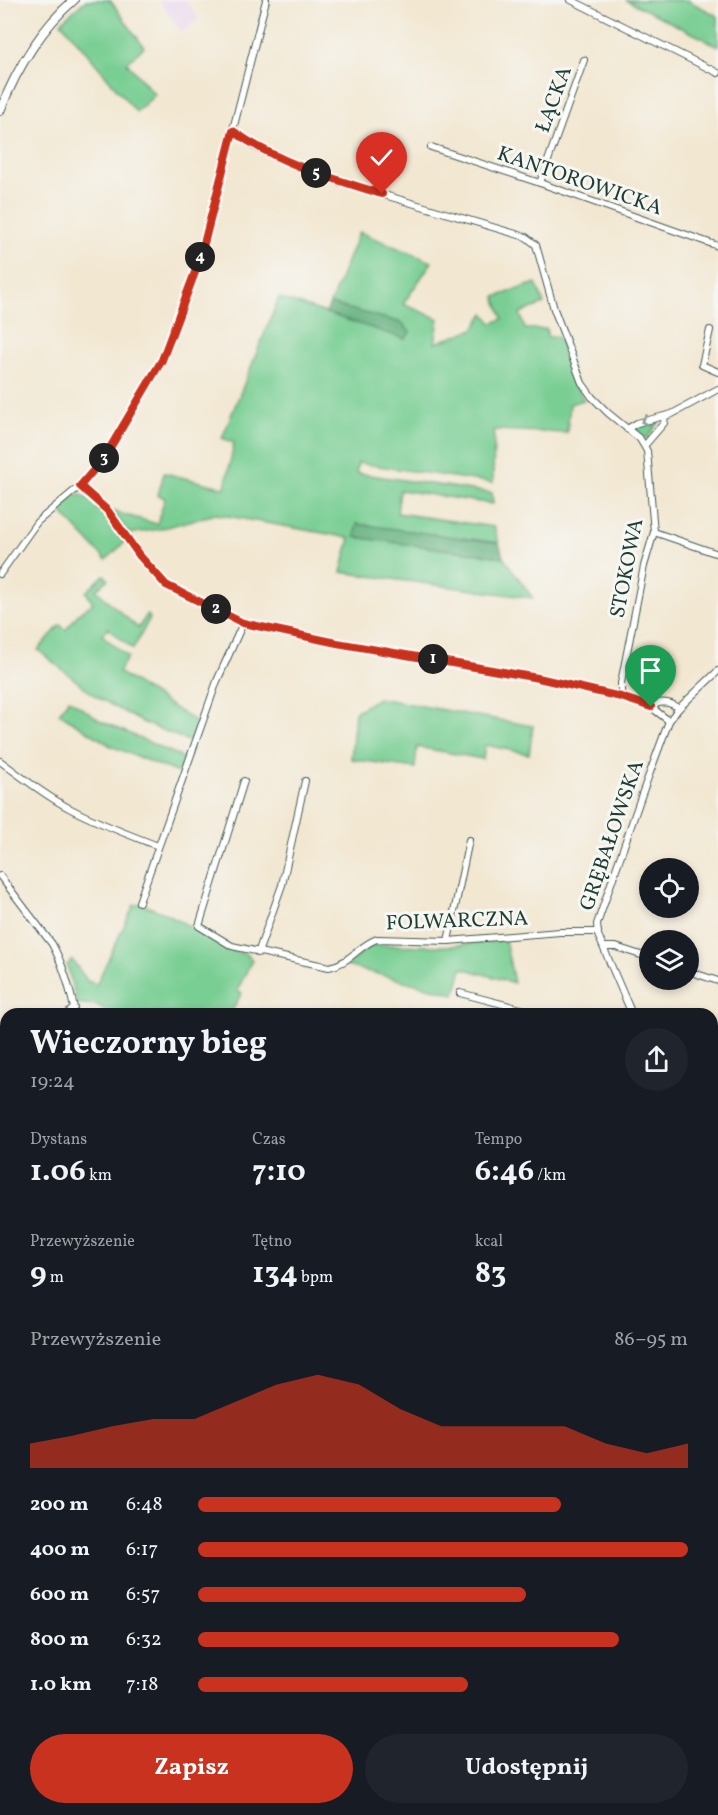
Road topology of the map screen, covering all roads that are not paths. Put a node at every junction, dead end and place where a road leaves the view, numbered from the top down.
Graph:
1 (74, 0) edge
2 (266, 0) edge
3 (571, 0) edge
4 (584, 60) dead end
5 (718, 73) edge
6 (0, 111) edge
7 (233, 131) junction
8 (431, 147) dead end
9 (540, 183) junction
10 (718, 246) edge
11 (710, 330) dead end
12 (718, 372) edge
13 (718, 389) edge
14 (665, 416) junction
15 (627, 429) junction
16 (645, 445) junction
17 (80, 486) junction
18 (654, 532) junction
19 (718, 554) edge
20 (0, 574) edge
21 (243, 623) junction
22 (717, 673) edge
23 (621, 697) junction
24 (651, 707) junction
25 (679, 708) junction
26 (669, 721) junction
27 (0, 761) edge
28 (244, 781) dead end
29 (305, 781) dead end
30 (469, 840) dead end
31 (158, 846) junction
32 (0, 876) edge
33 (139, 902) dead end
34 (598, 932) junction
35 (448, 941) junction
36 (604, 947) junction
37 (258, 953) junction
38 (639, 954) edge
39 (699, 975) edge
40 (718, 981) edge
41 (460, 993) dead end
42 (74, 1008) edge
43 (517, 1008) edge
44 (629, 1008) edge

1 - 6 street
2 - 7 street
3 - 5 street
4 - 9 street, ŁĄCKA
7 - 15 street
7 - 17 street
8 - 9 street, KANTOROWICKA
9 - 10 street, KANTOROWICKA
11 - 12 street
13 - 14 street
14 -> 15 street
14 - 16 street
15 - 16 street
16 - 18 street, STOKOWA
17 - 20 street
17 - 21 street
18 - 19 street
18 - 23 street, STOKOWA
21 - 23 street
21 - 31 street
22 - 25 street, GRĘBAŁOWSKA
23 - 24 street
24 - 25 street
24 - 26 street
25 - 26 street, GRĘBAŁOWSKA
26 - 34 street, GRĘBAŁOWSKA
27 - 31 street
28 - 37 street, FOLWARCZNA
29 - 37 street
30 - 35 street
31 - 33 street
32 - 42 street
34 - 35 street, FOLWARCZNA
34 - 36 street, GRĘBAŁOWSKA
35 - 37 street, FOLWARCZNA
36 - 38 street
36 - 44 street, GRĘBAŁOWSKA
39 - 40 street
41 - 43 street

